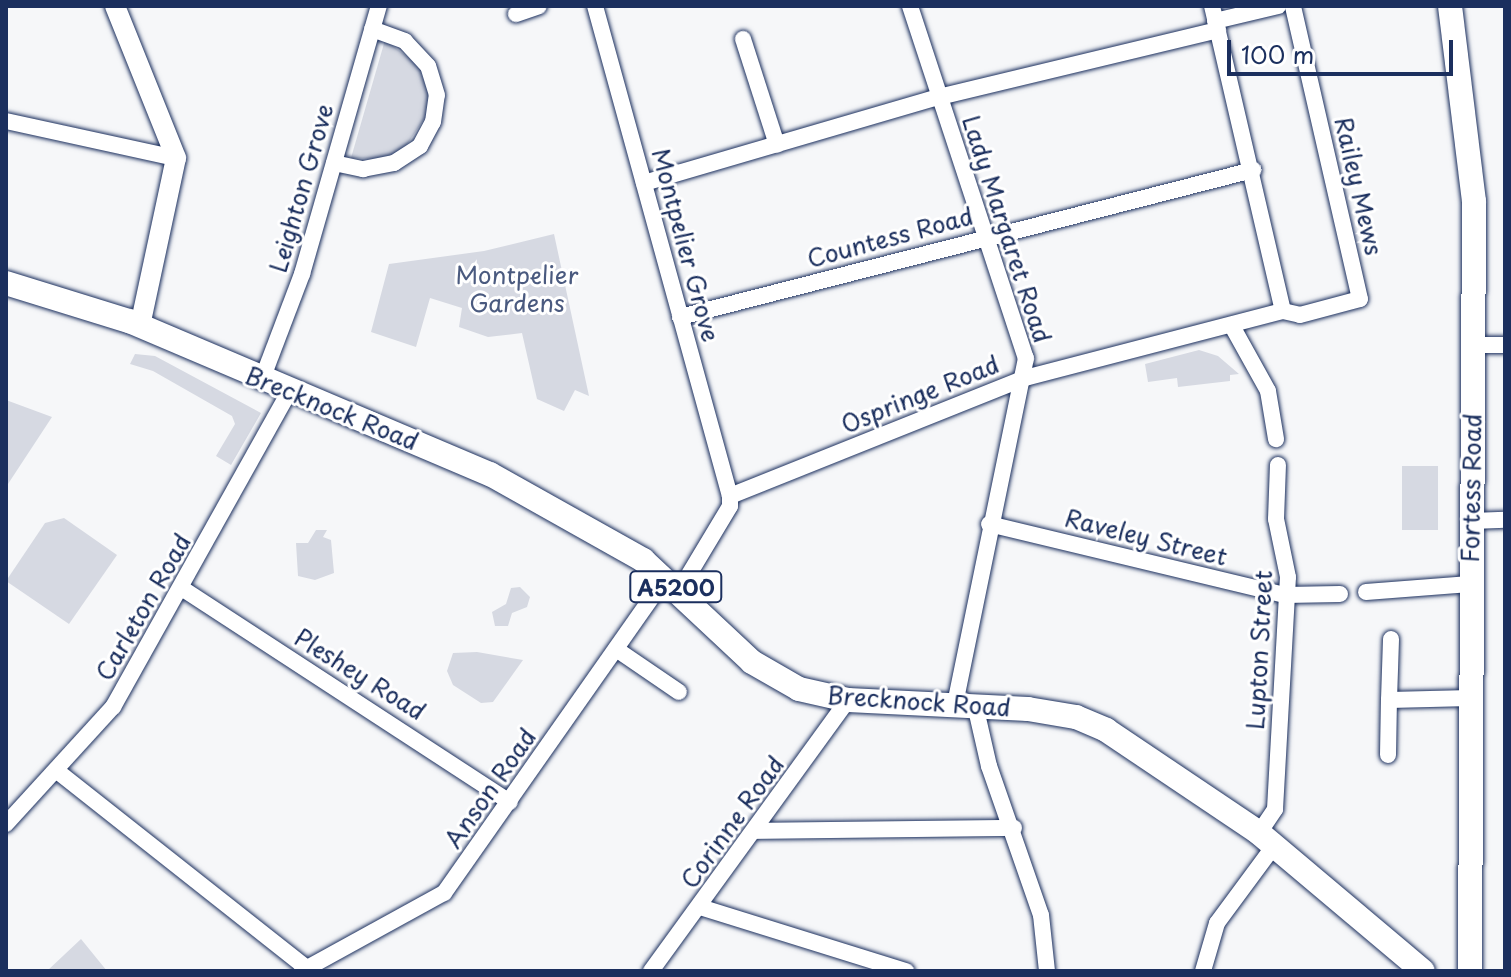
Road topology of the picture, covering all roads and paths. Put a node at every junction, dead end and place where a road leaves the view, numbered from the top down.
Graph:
1 (115, 6) edge
2 (379, 6) edge
3 (539, 6) edge
4 (595, 6) edge
5 (910, 6) edge
6 (1278, 6) edge
7 (1293, 6) edge
8 (1450, 6) edge
9 (516, 14) dead end
10 (1215, 19) edge
11 (372, 29) junction
12 (743, 39) dead end
13 (939, 97) junction
14 (6, 121) edge
15 (777, 145) junction
16 (176, 158) junction
17 (334, 163) junction
18 (1253, 170) junction
19 (644, 183) junction
20 (986, 237) junction
21 (6, 283) edge
22 (1283, 311) junction
23 (680, 317) junction
24 (140, 326) junction
25 (1232, 326) junction
26 (1472, 345) junction
27 (1505, 345) edge
28 (1025, 378) junction
29 (261, 382) junction
30 (289, 392) junction
31 (1276, 439) dead end
32 (1278, 465) dead end
33 (730, 496) junction
34 (1505, 520) edge
35 (1472, 521) junction
36 (989, 524) junction
37 (673, 584) junction
38 (1470, 584) junction
39 (183, 589) junction
40 (1366, 592) dead end
41 (1340, 594) dead end
42 (1285, 595) junction
43 (1391, 639) dead end
44 (616, 649) junction
45 (679, 692) dead end
46 (1471, 698) junction
47 (848, 700) junction
48 (1389, 700) junction
49 (965, 704) junction
50 (1388, 755) dead end
51 (57, 771) junction
52 (510, 802) junction
53 (6, 824) edge
54 (1014, 828) junction
55 (754, 831) junction
56 (1267, 840) junction
57 (700, 907) junction
58 (306, 970) edge
59 (651, 971) edge
60 (906, 971) edge
61 (1047, 971) edge
62 (1203, 971) edge
63 (1423, 971) edge
64 (1470, 971) edge

1 - 16 street
2 - 11 street, Leighton Grove
3 - 9 street
4 - 19 street, Montpelier Grove
5 - 13 street, Lady Margaret Road
6 - 10 street
7 - 22 street, Railey Mews
8 - 26 main road, Fortess Road
10 - 13 street
10 - 18 street
11 - 17 street, Leighton Grove
11 - 17 street
12 - 15 street
13 - 15 street
13 - 20 street, Lady Margaret Road
14 - 16 street
15 - 19 street
16 - 24 street
17 - 29 street, Leighton Grove
18 - 20 street, Countess Road
18 - 22 street
19 - 23 street, Montpelier Grove
20 - 23 street, Countess Road
20 - 28 street, Lady Margaret Road
21 - 24 main road, Brecknock Road / A5200
22 - 25 street, Ospringe Road
23 - 33 street, Montpelier Grove
24 - 29 main road, Brecknock Road / A5200
25 - 28 street, Ospringe Road
25 - 31 street
26 - 27 street
26 - 35 main road, Fortess Road
28 - 33 street, Ospringe Road
28 - 36 street, Lady Margaret Road
29 - 30 main road, Brecknock Road / A5200
30 - 37 main road, Brecknock Road / A5200
30 - 39 street, Carleton Road
32 - 42 street, Lupton Street
33 - 37 street
34 - 35 street
35 - 38 main road, Fortess Road
36 - 42 street, Raveley Street
36 - 49 street, Lady Margaret Road
37 - 44 street, Anson Road
37 - 47 main road, Brecknock Road / A5200
38 - 40 street
38 - 46 main road, Fortess Road
39 - 51 street, Carleton Road
39 - 52 street, Pleshey Road
41 - 42 street, Raveley Street
42 - 56 street, Lupton Street
43 - 48 street
44 - 45 street
44 - 52 street, Anson Road
46 - 48 street
46 - 64 main road, Fortess Road
47 - 49 main road, Brecknock Road / A5200
47 - 55 street, Corinne Road
48 - 50 street
49 - 54 street, Lady Margaret Road
49 - 56 main road, Brecknock Road / A5200
51 - 53 street, Carleton Road
51 - 58 street
52 - 58 street, Anson Road
54 - 55 street
54 - 61 street, Lady Margaret Road
55 - 57 street, Corinne Road
56 - 62 street, Lupton Street
56 - 63 main road, Brecknock Road / A5200
57 - 59 street, Corinne Road
57 - 60 street

